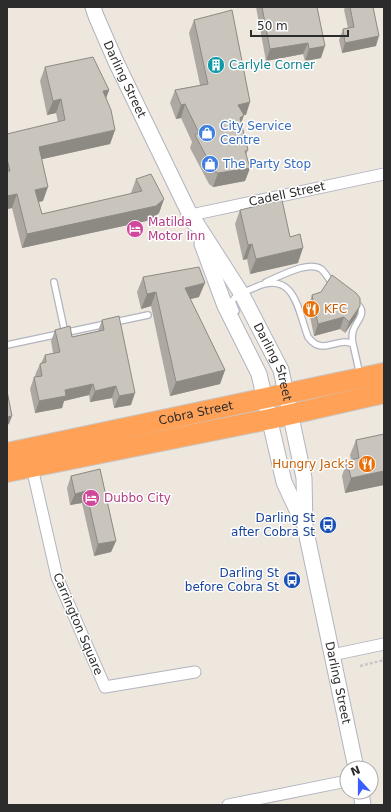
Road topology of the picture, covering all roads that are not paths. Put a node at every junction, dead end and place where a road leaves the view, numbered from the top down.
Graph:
1 (93, 7) edge
2 (384, 174) edge
3 (191, 215) junction
4 (54, 282) dead end
5 (259, 286) junction
6 (339, 290) edge
7 (241, 293) junction
8 (349, 298) edge
9 (237, 315) dead end
10 (148, 316) dead end
11 (66, 333) junction
12 (246, 333) dead end
13 (353, 344) junction
14 (7, 345) edge
15 (251, 358) junction
16 (384, 372) edge
17 (361, 377) junction
18 (286, 393) junction
19 (384, 393) edge
20 (264, 397) junction
21 (290, 414) junction
22 (270, 419) junction
23 (7, 453) edge
24 (30, 458) junction
25 (7, 472) edge
26 (305, 527) junction
27 (384, 644) edge
28 (332, 655) junction
29 (195, 672) dead end
30 (354, 760) edge
31 (339, 783) edge
32 (228, 805) edge

1 - 3 street, Darling Street
2 - 3 street, Cadell Street
3 - 7 street, Darling Street
3 - 15 street, Darling Street
4 - 11 lane
5 - 6 lane
5 - 7 lane
5 - 13 lane
7 - 9 lane
7 - 18 street, Darling Street
8 - 13 lane
10 - 11 lane
11 - 14 lane
12 - 15 lane
13 - 17 lane
15 - 20 street, Darling Street
16 - 17 highway, Cobra Street
17 - 18 highway, Cobra Street
18 - 20 highway, Cobra Street
18 - 21 street, Darling Street
19 - 21 highway, Cobra Street
20 - 22 street, Darling Street
20 - 24 highway, Cobra Street
21 - 22 highway, Cobra Street
21 - 26 street, Darling Street
22 - 24 highway, Cobra Street
22 - 26 street, Darling Street
23 - 24 highway, Cobra Street
24 - 25 highway, Cobra Street
24 - 29 street, Carrington Square
26 - 28 street, Darling Street
27 - 28 street
28 - 30 street, Darling Street
31 - 32 street

